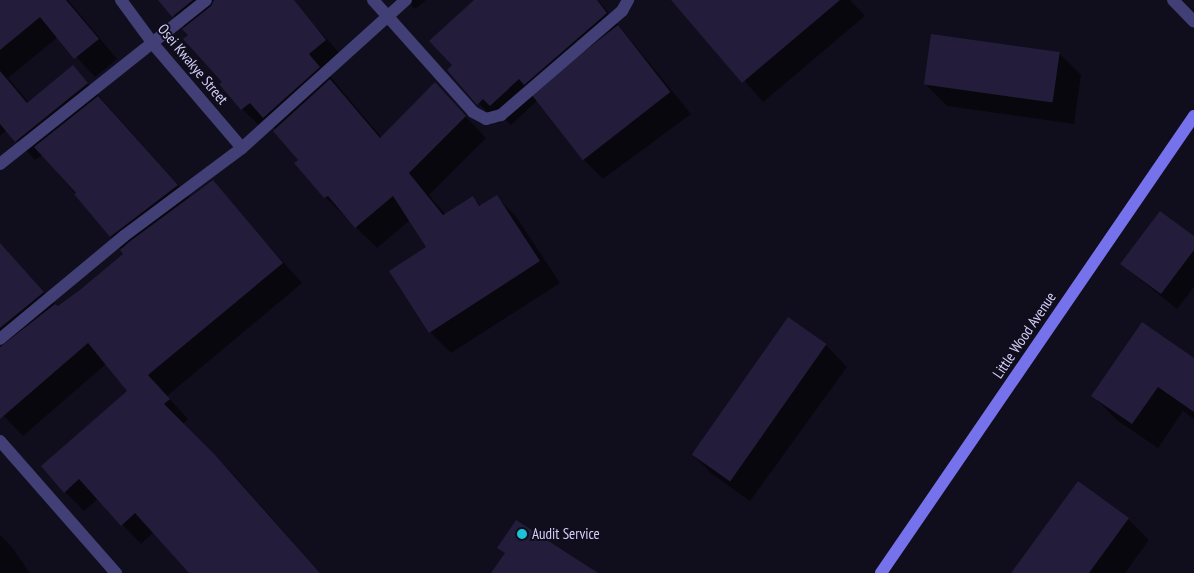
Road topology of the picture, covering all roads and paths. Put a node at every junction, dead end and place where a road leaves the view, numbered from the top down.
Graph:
1 (121, 0) edge
2 (206, 0) edge
3 (373, 0) edge
4 (406, 0) edge
5 (628, 0) edge
6 (1173, 0) edge
7 (388, 15) junction
8 (1194, 22) edge
9 (154, 45) junction
10 (1194, 116) edge
11 (242, 148) junction
12 (0, 164) edge
13 (0, 339) edge
14 (0, 441) edge
15 (116, 573) edge
16 (881, 573) edge

1 - 9 street, Osei Kwakye Street
2 - 9 street
3 - 7 street
4 - 7 street
5 - 7 street
6 - 8 street
7 - 11 street
9 - 11 street, Osei Kwakye Street
9 - 12 street
10 - 16 street, Little Wood Avenue
11 - 13 street
14 - 15 street

